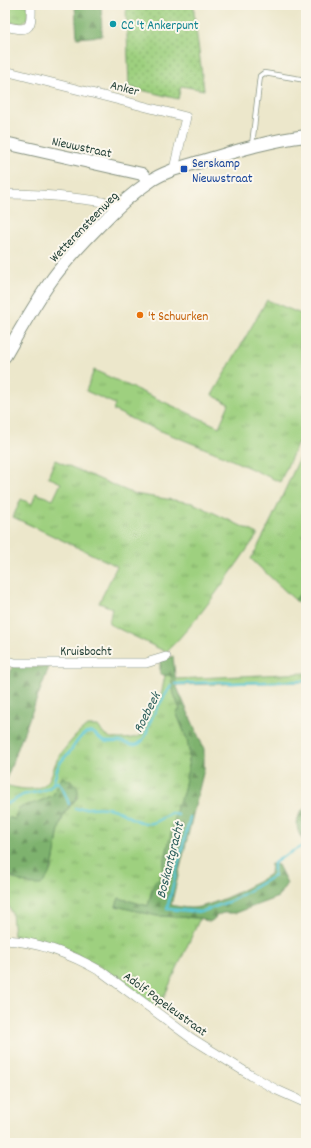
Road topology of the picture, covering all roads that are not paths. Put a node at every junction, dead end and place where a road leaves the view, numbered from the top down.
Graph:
1 (31, 5) edge
2 (5, 26) edge
3 (5, 71) edge
4 (306, 80) edge
5 (306, 136) edge
6 (5, 143) edge
7 (252, 147) junction
8 (174, 170) junction
9 (149, 182) junction
10 (5, 194) edge
11 (119, 206) junction
12 (5, 356) edge
13 (166, 657) dead end
14 (5, 660) edge
15 (5, 940) edge
16 (306, 1103) edge

1 - 2 street
3 - 8 street, Anker
4 - 7 lane
5 - 7 street
6 - 9 street, Nieuwstraat
7 - 8 street
8 - 9 street
9 - 11 street, Wetterensteenweg
10 - 11 street
11 - 12 street, Wetterensteenweg
13 - 14 street, Kruisbocht
15 - 16 street, Adolf Papeleustraat

